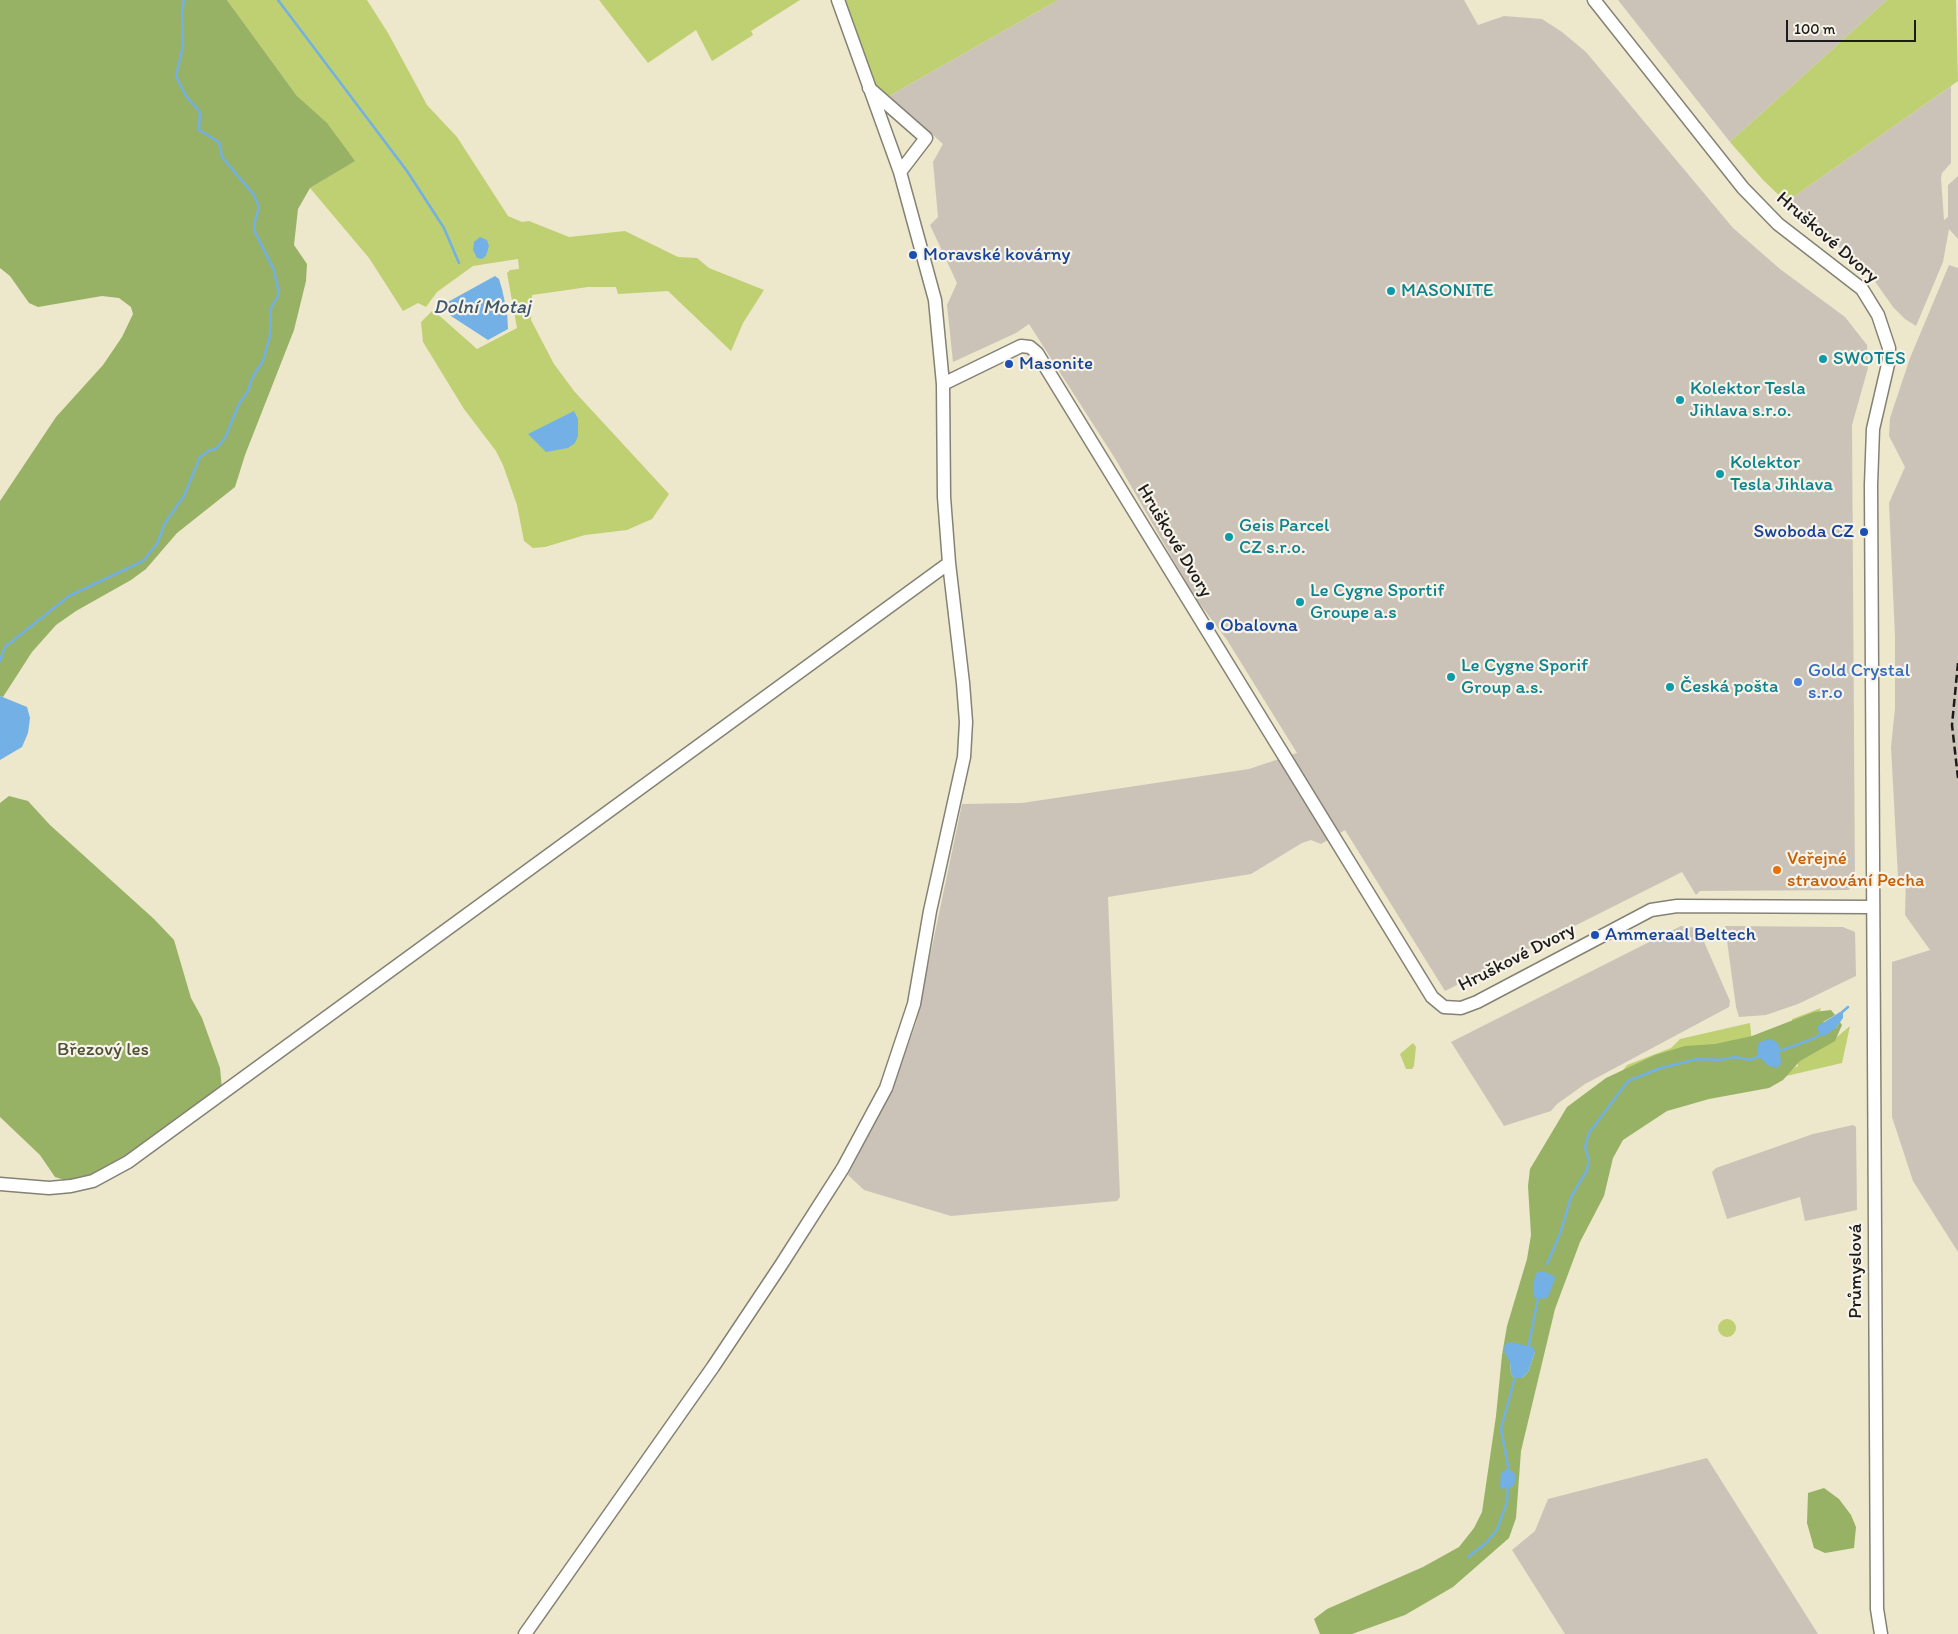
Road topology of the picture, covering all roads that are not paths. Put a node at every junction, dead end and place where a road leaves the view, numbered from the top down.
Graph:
1 (838, 0) edge
2 (1594, 0) edge
3 (868, 87) junction
4 (900, 172) junction
5 (943, 384) junction
6 (949, 563) junction
7 (1872, 907) junction
8 (0, 1184) edge
9 (525, 1634) edge
10 (1881, 1634) edge

1 - 3 street
2 - 7 street, Hruškové Dvory
3 - 4 street
3 - 4 street
4 - 5 street
5 - 6 street
5 - 7 street, Hruškové Dvory
6 - 8 street
6 - 9 street
7 - 10 street, Průmyslová

